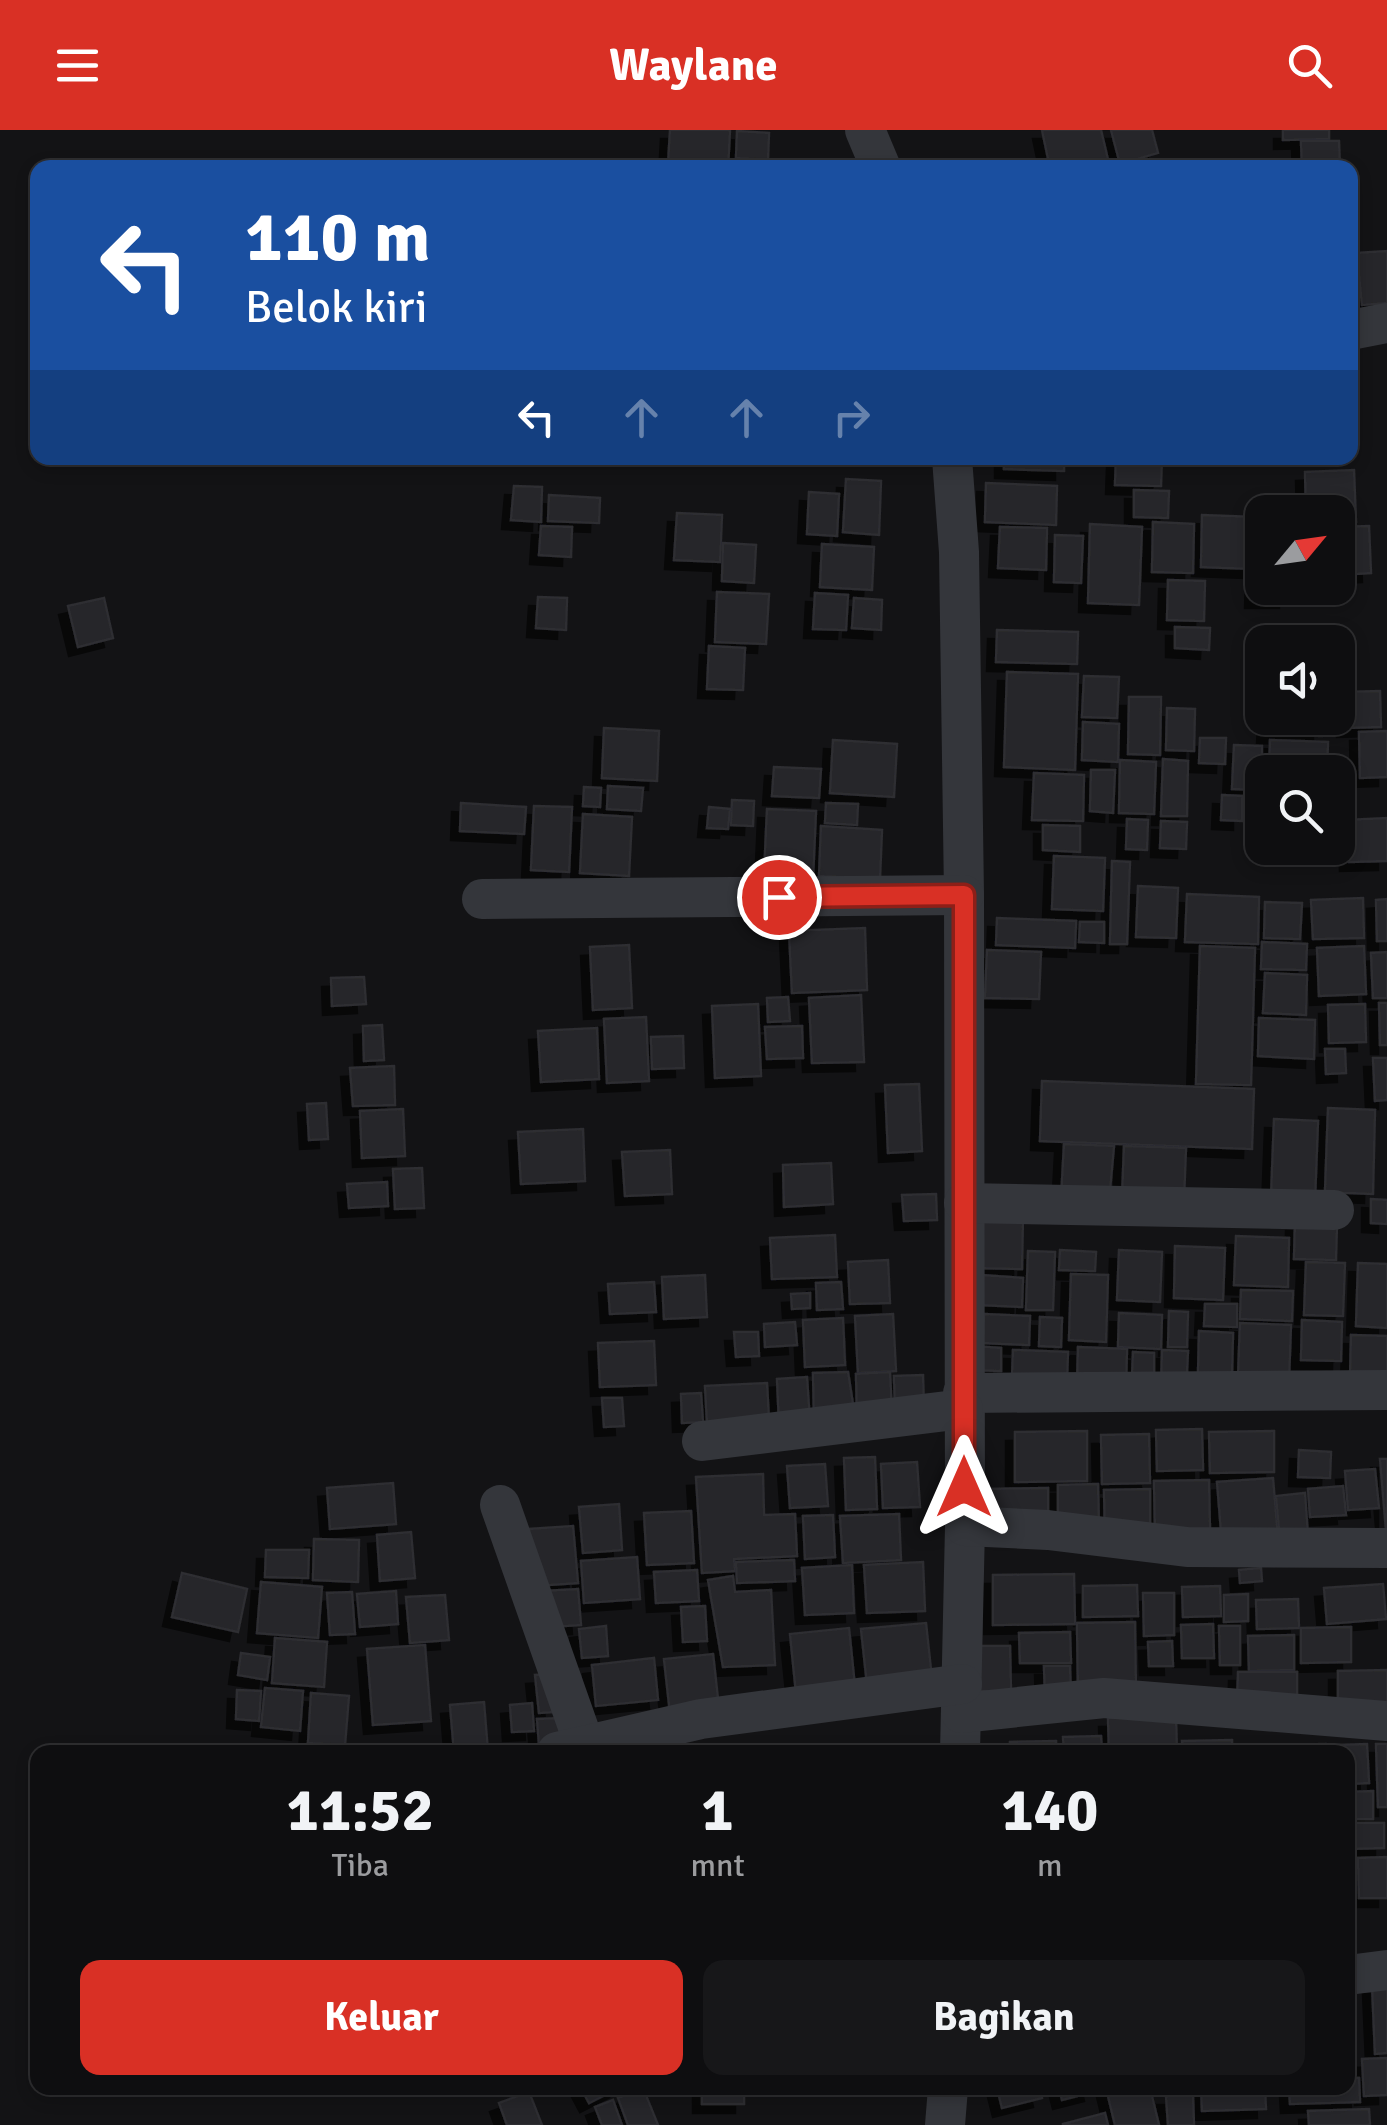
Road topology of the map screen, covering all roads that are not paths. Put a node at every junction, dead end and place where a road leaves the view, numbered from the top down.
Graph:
1 (865, 130) edge
2 (877, 160) edge
3 (1387, 324) edge
4 (1358, 329) edge
5 (953, 465) edge
6 (964, 895) junction
7 (482, 900) dead end
8 (964, 1204) junction
9 (1334, 1210) dead end
10 (1387, 1390) edge
11 (963, 1401) junction
12 (702, 1441) dead end
13 (500, 1504) dead end
14 (965, 1526) junction
15 (1387, 1548) edge
16 (961, 1717) edge
17 (1387, 1720) edge
18 (574, 1745) edge
19 (599, 1745) edge
20 (1387, 1970) edge
21 (1355, 1974) edge
22 (948, 2095) edge
23 (946, 2125) edge

1 - 2 street
3 - 4 street
5 - 6 street
6 - 7 street
6 - 8 street
8 - 9 street
8 - 11 street
10 - 11 street
11 - 12 street
11 - 14 street
13 - 18 street
14 - 15 street
14 - 16 street
16 - 17 street
16 - 19 street
20 - 21 street
22 - 23 street

